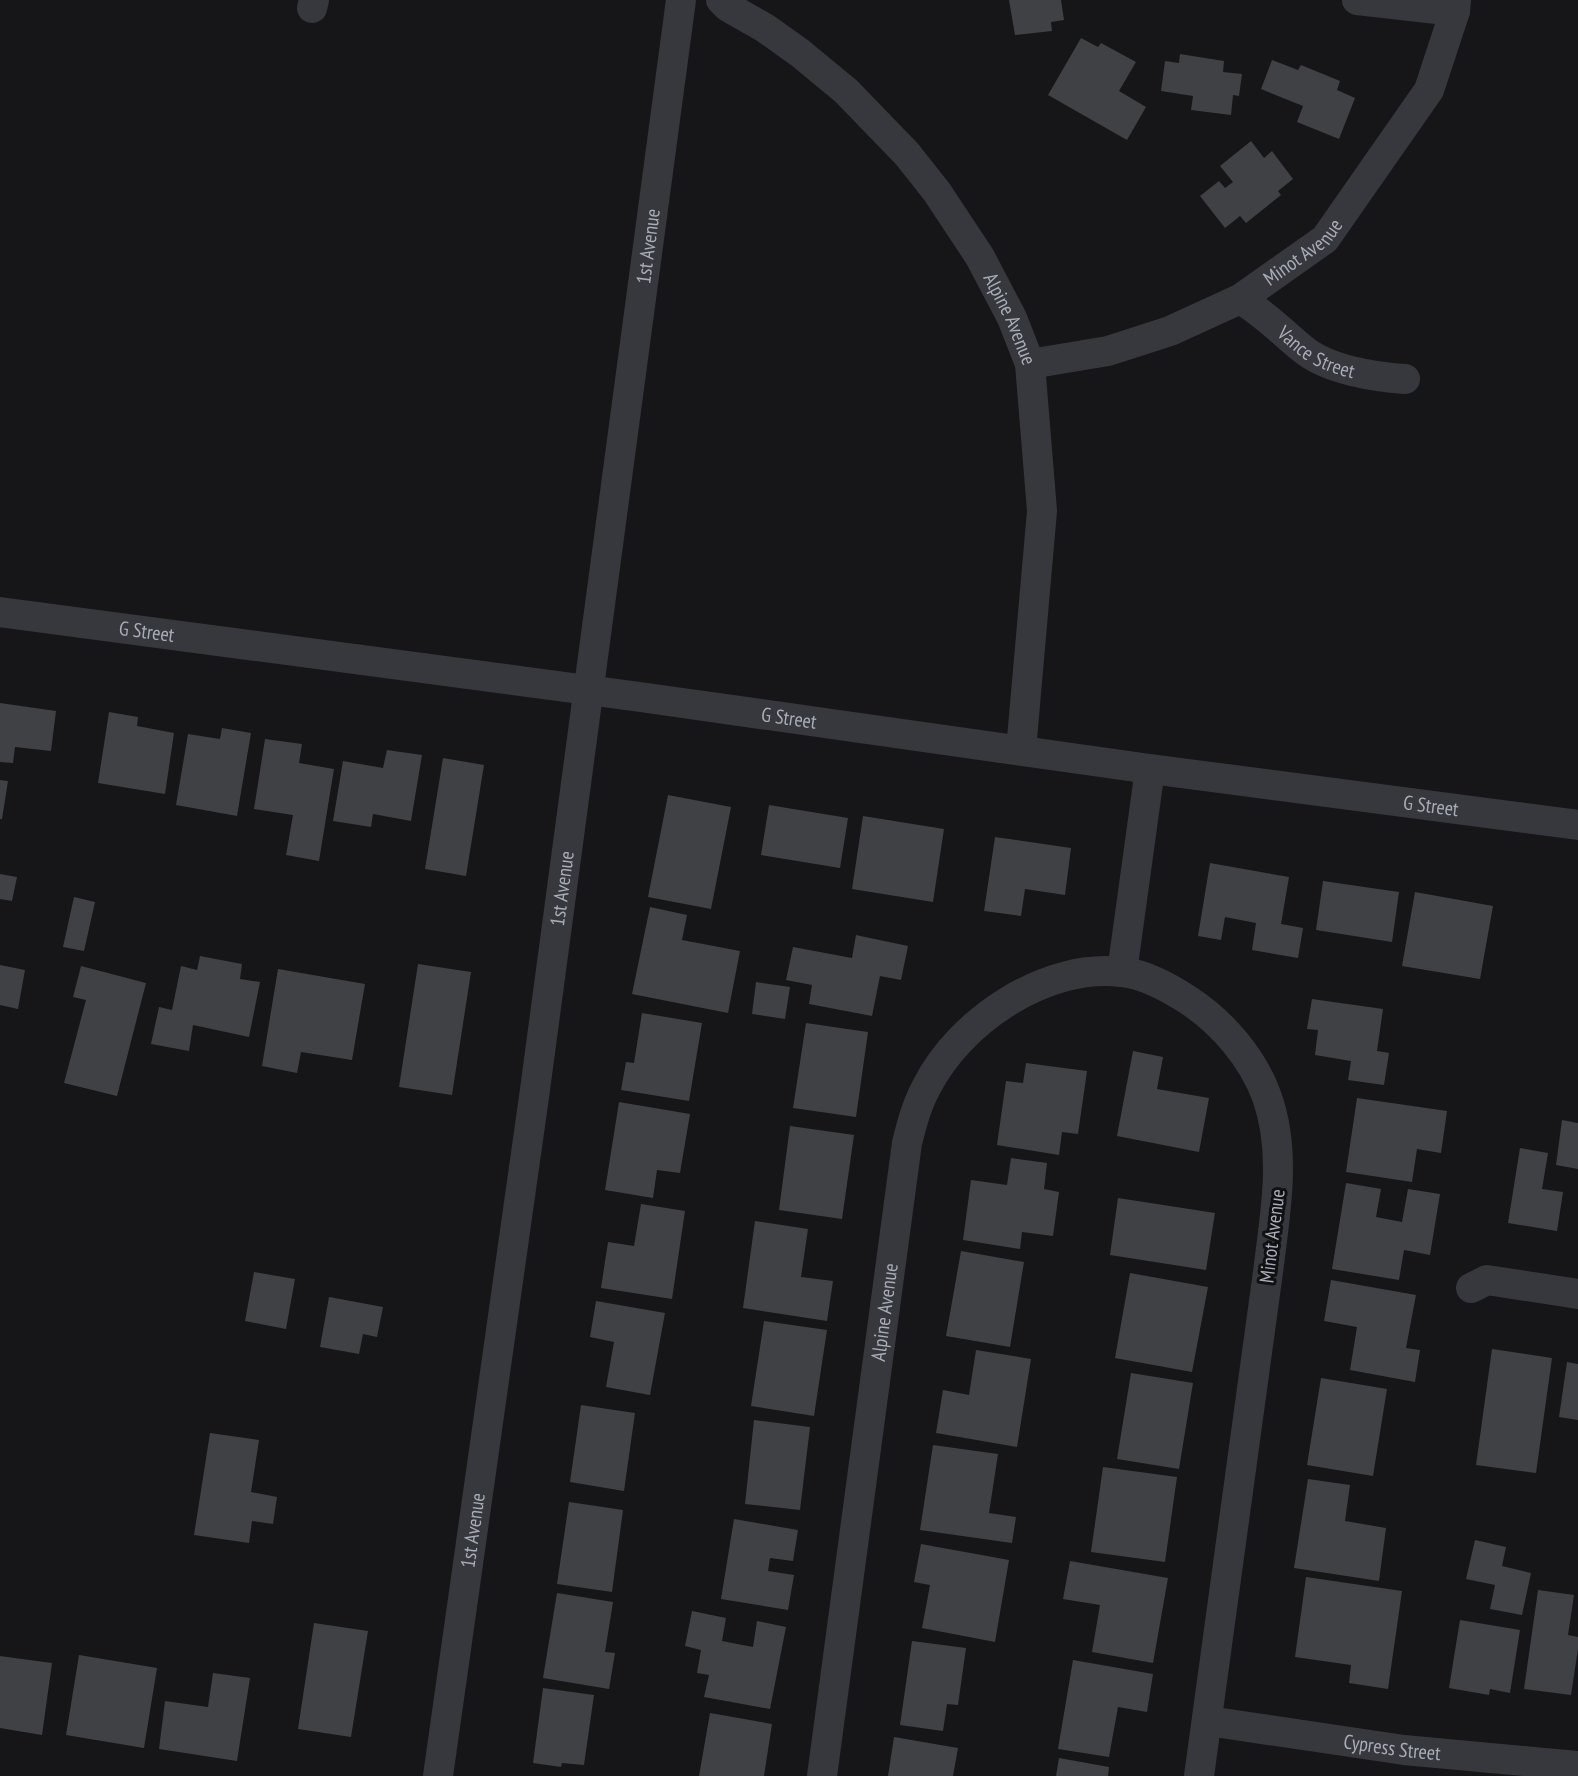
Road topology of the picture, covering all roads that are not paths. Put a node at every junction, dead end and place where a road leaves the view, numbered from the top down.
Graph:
1 (681, 0) edge
2 (721, 0) edge
3 (1357, 0) edge
4 (1456, 6) edge
5 (1240, 299) junction
6 (1030, 364) junction
7 (1405, 379) dead end
8 (0, 612) edge
9 (588, 690) junction
10 (1021, 750) junction
11 (1150, 769) junction
12 (1578, 825) edge
13 (1122, 972) junction
14 (1471, 1288) dead end
15 (1578, 1294) edge
16 (1208, 1721) junction
17 (1578, 1766) edge
18 (438, 1776) edge
19 (822, 1776) edge
20 (1199, 1776) edge

1 - 9 street, 1st Avenue
2 - 6 street, Alpine Avenue
3 - 4 street
4 - 5 street, Minot Avenue
5 - 6 street, Minot Avenue
5 - 7 street, Vance Street
6 - 10 street, Alpine Avenue
8 - 9 street, G Street
9 - 10 street, G Street
9 - 18 street, 1st Avenue
10 - 11 street, G Street
11 - 12 street, G Street
11 - 13 street
13 - 16 street, Minot Avenue
13 - 19 street, Alpine Avenue
14 - 15 street
16 - 17 street, Cypress Street
16 - 20 street, Minot Avenue

